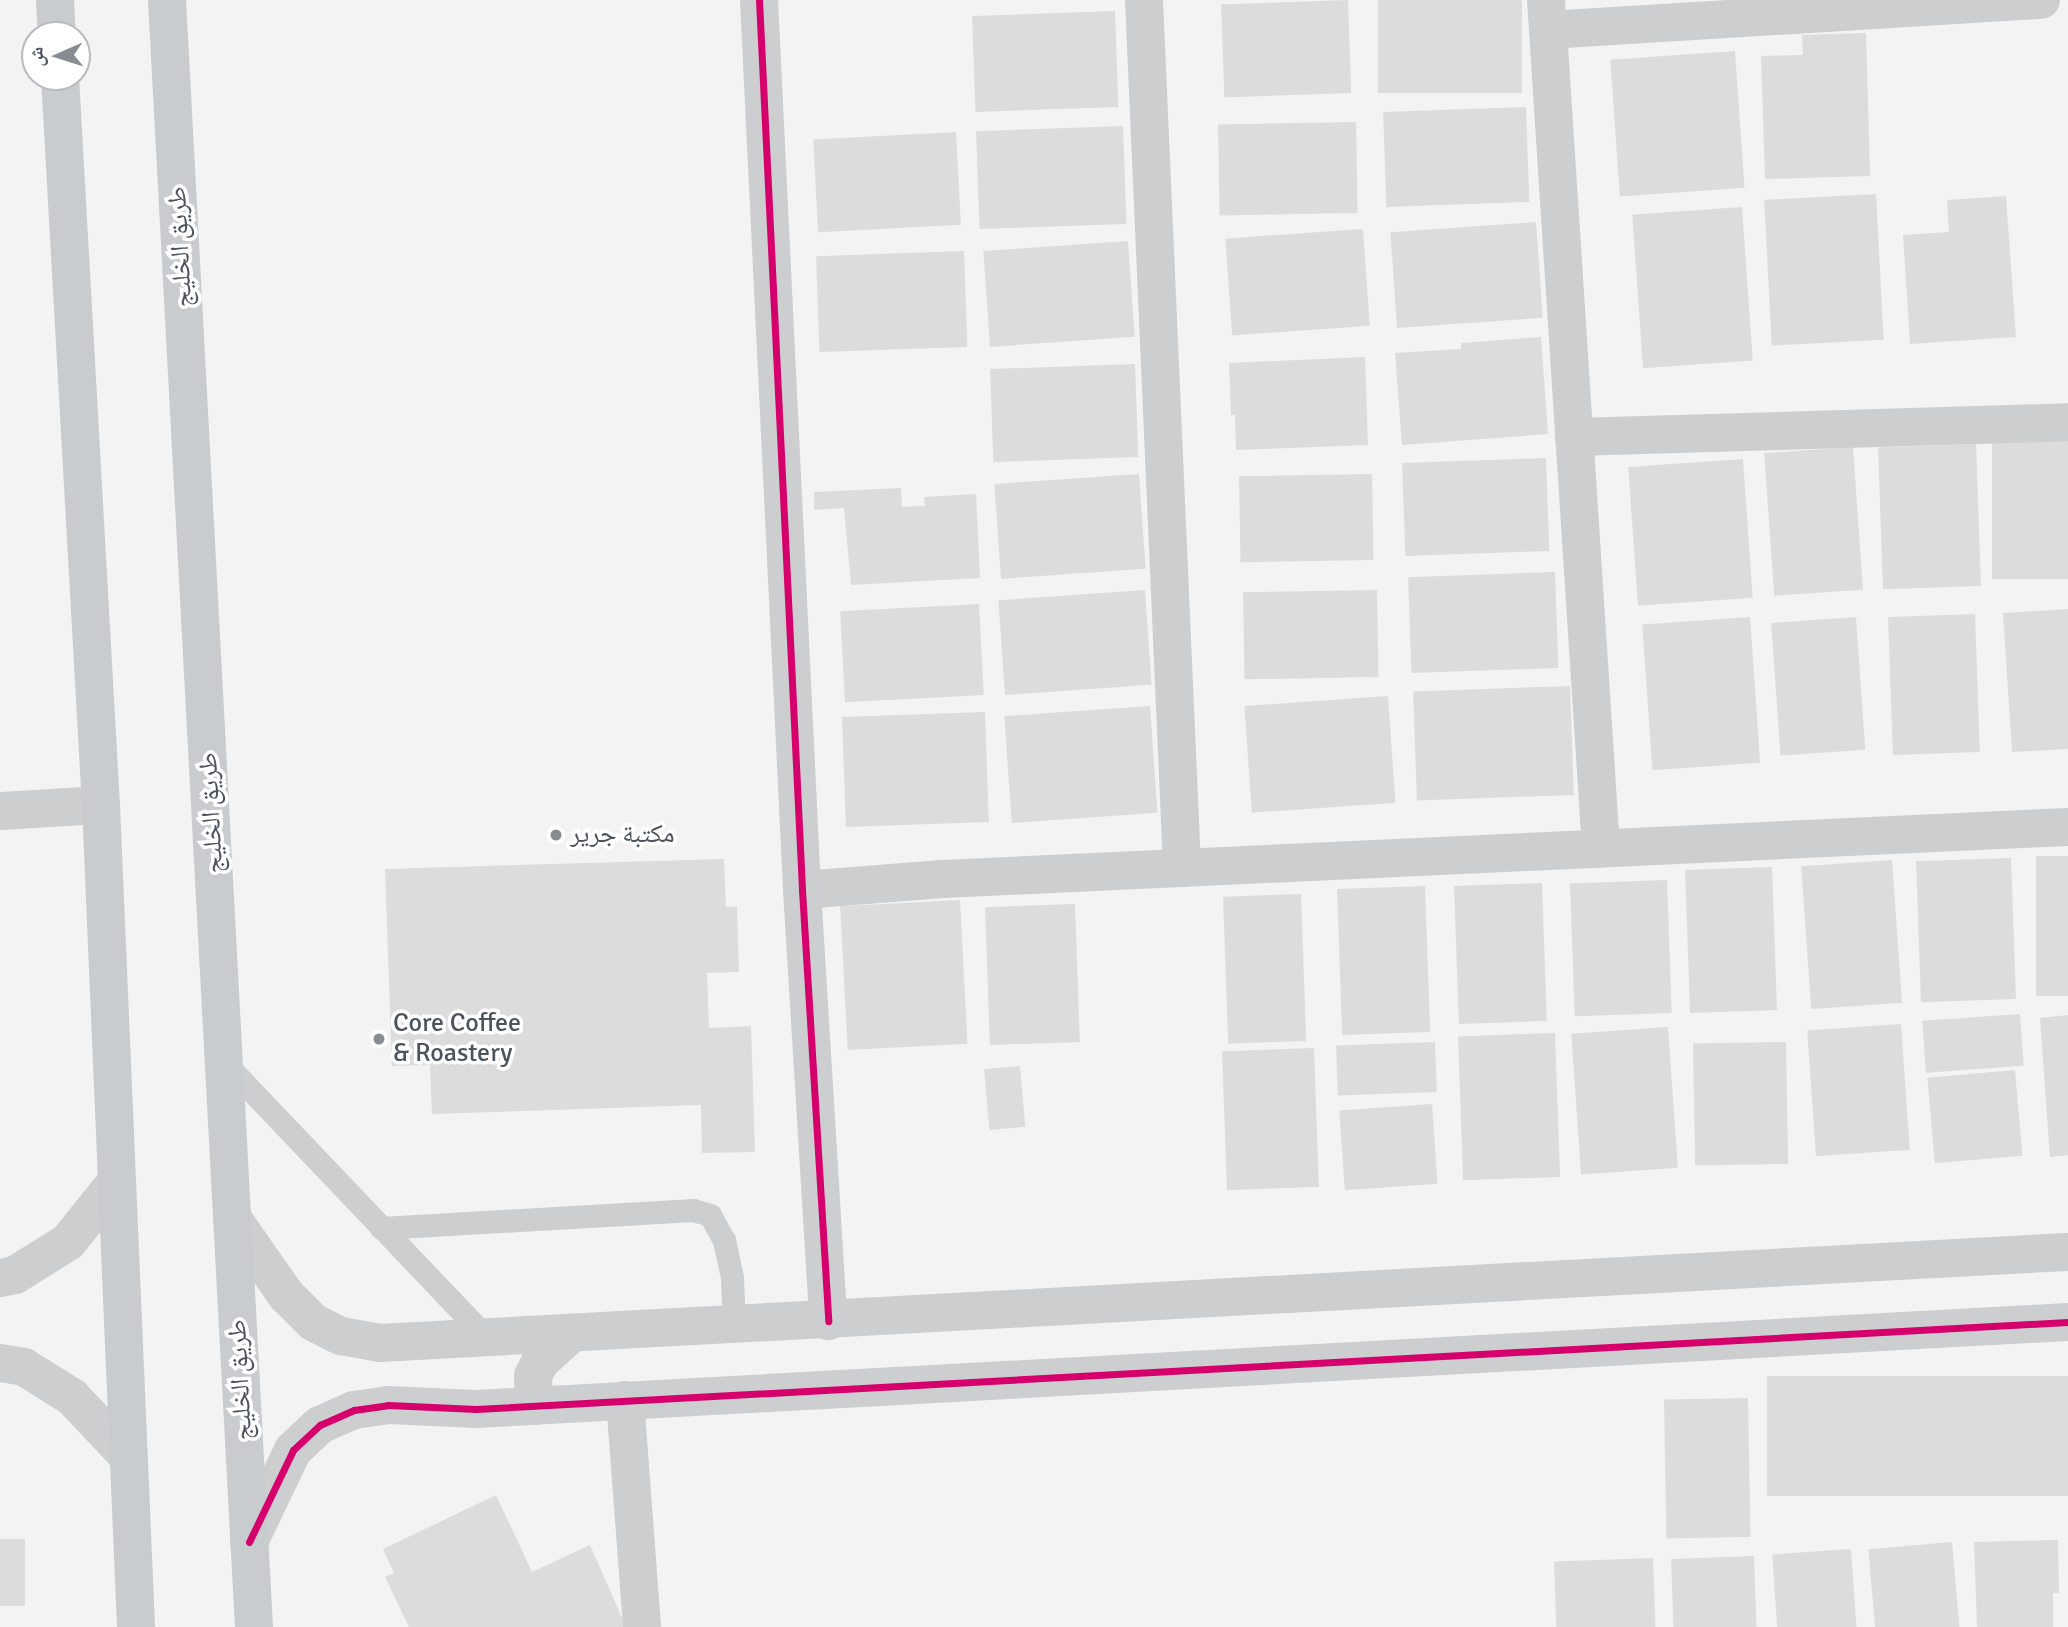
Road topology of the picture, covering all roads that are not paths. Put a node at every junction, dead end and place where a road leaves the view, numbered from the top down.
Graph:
1 (55, 0) edge
2 (167, 0) edge
3 (759, 0) edge
4 (1144, 0) edge
5 (2041, 0) edge
6 (1878, 5) edge
7 (1547, 15) edge
8 (56, 21) edge
9 (61, 91) edge
10 (2068, 422) edge
11 (1574, 438) junction
12 (101, 805) junction
13 (0, 811) edge
14 (2068, 827) edge
15 (1601, 848) junction
16 (1182, 868) junction
17 (802, 890) junction
18 (226, 1064) junction
19 (116, 1182) junction
20 (233, 1219) junction
21 (381, 1228) junction
22 (2068, 1252) edge
23 (0, 1278) edge
24 (828, 1321) junction
25 (2068, 1322) edge
26 (734, 1326) junction
27 (572, 1333) junction
28 (487, 1338) junction
29 (0, 1363) edge
30 (625, 1400) junction
31 (534, 1406) junction
32 (126, 1454) junction
33 (249, 1542) junction
34 (136, 1627) edge
35 (254, 1627) edge
36 (642, 1627) edge

1 - 8 main road
2 - 18 main road, طريق الخليج
3 - 17 street
4 - 16 street
5 - 6 street
6 - 7 street
7 - 11 street
9 - 12 main road
10 - 11 street
11 - 15 street
12 - 13 street
12 - 19 main road
14 - 15 street
15 - 16 street
16 - 17 street
17 - 24 street
18 - 20 main road, طريق الخليج
18 - 21 lane
19 - 23 street
19 - 32 main road
20 - 28 street
20 - 33 main road, طريق الخليج
21 - 26 lane
21 - 28 lane
22 - 24 street
24 - 26 street
25 - 30 street
26 - 27 street
27 - 28 street
27 - 31 street
29 - 32 street
30 - 31 street
30 - 36 street
31 - 33 street
32 - 34 main road
33 - 35 main road, طريق الخليج

